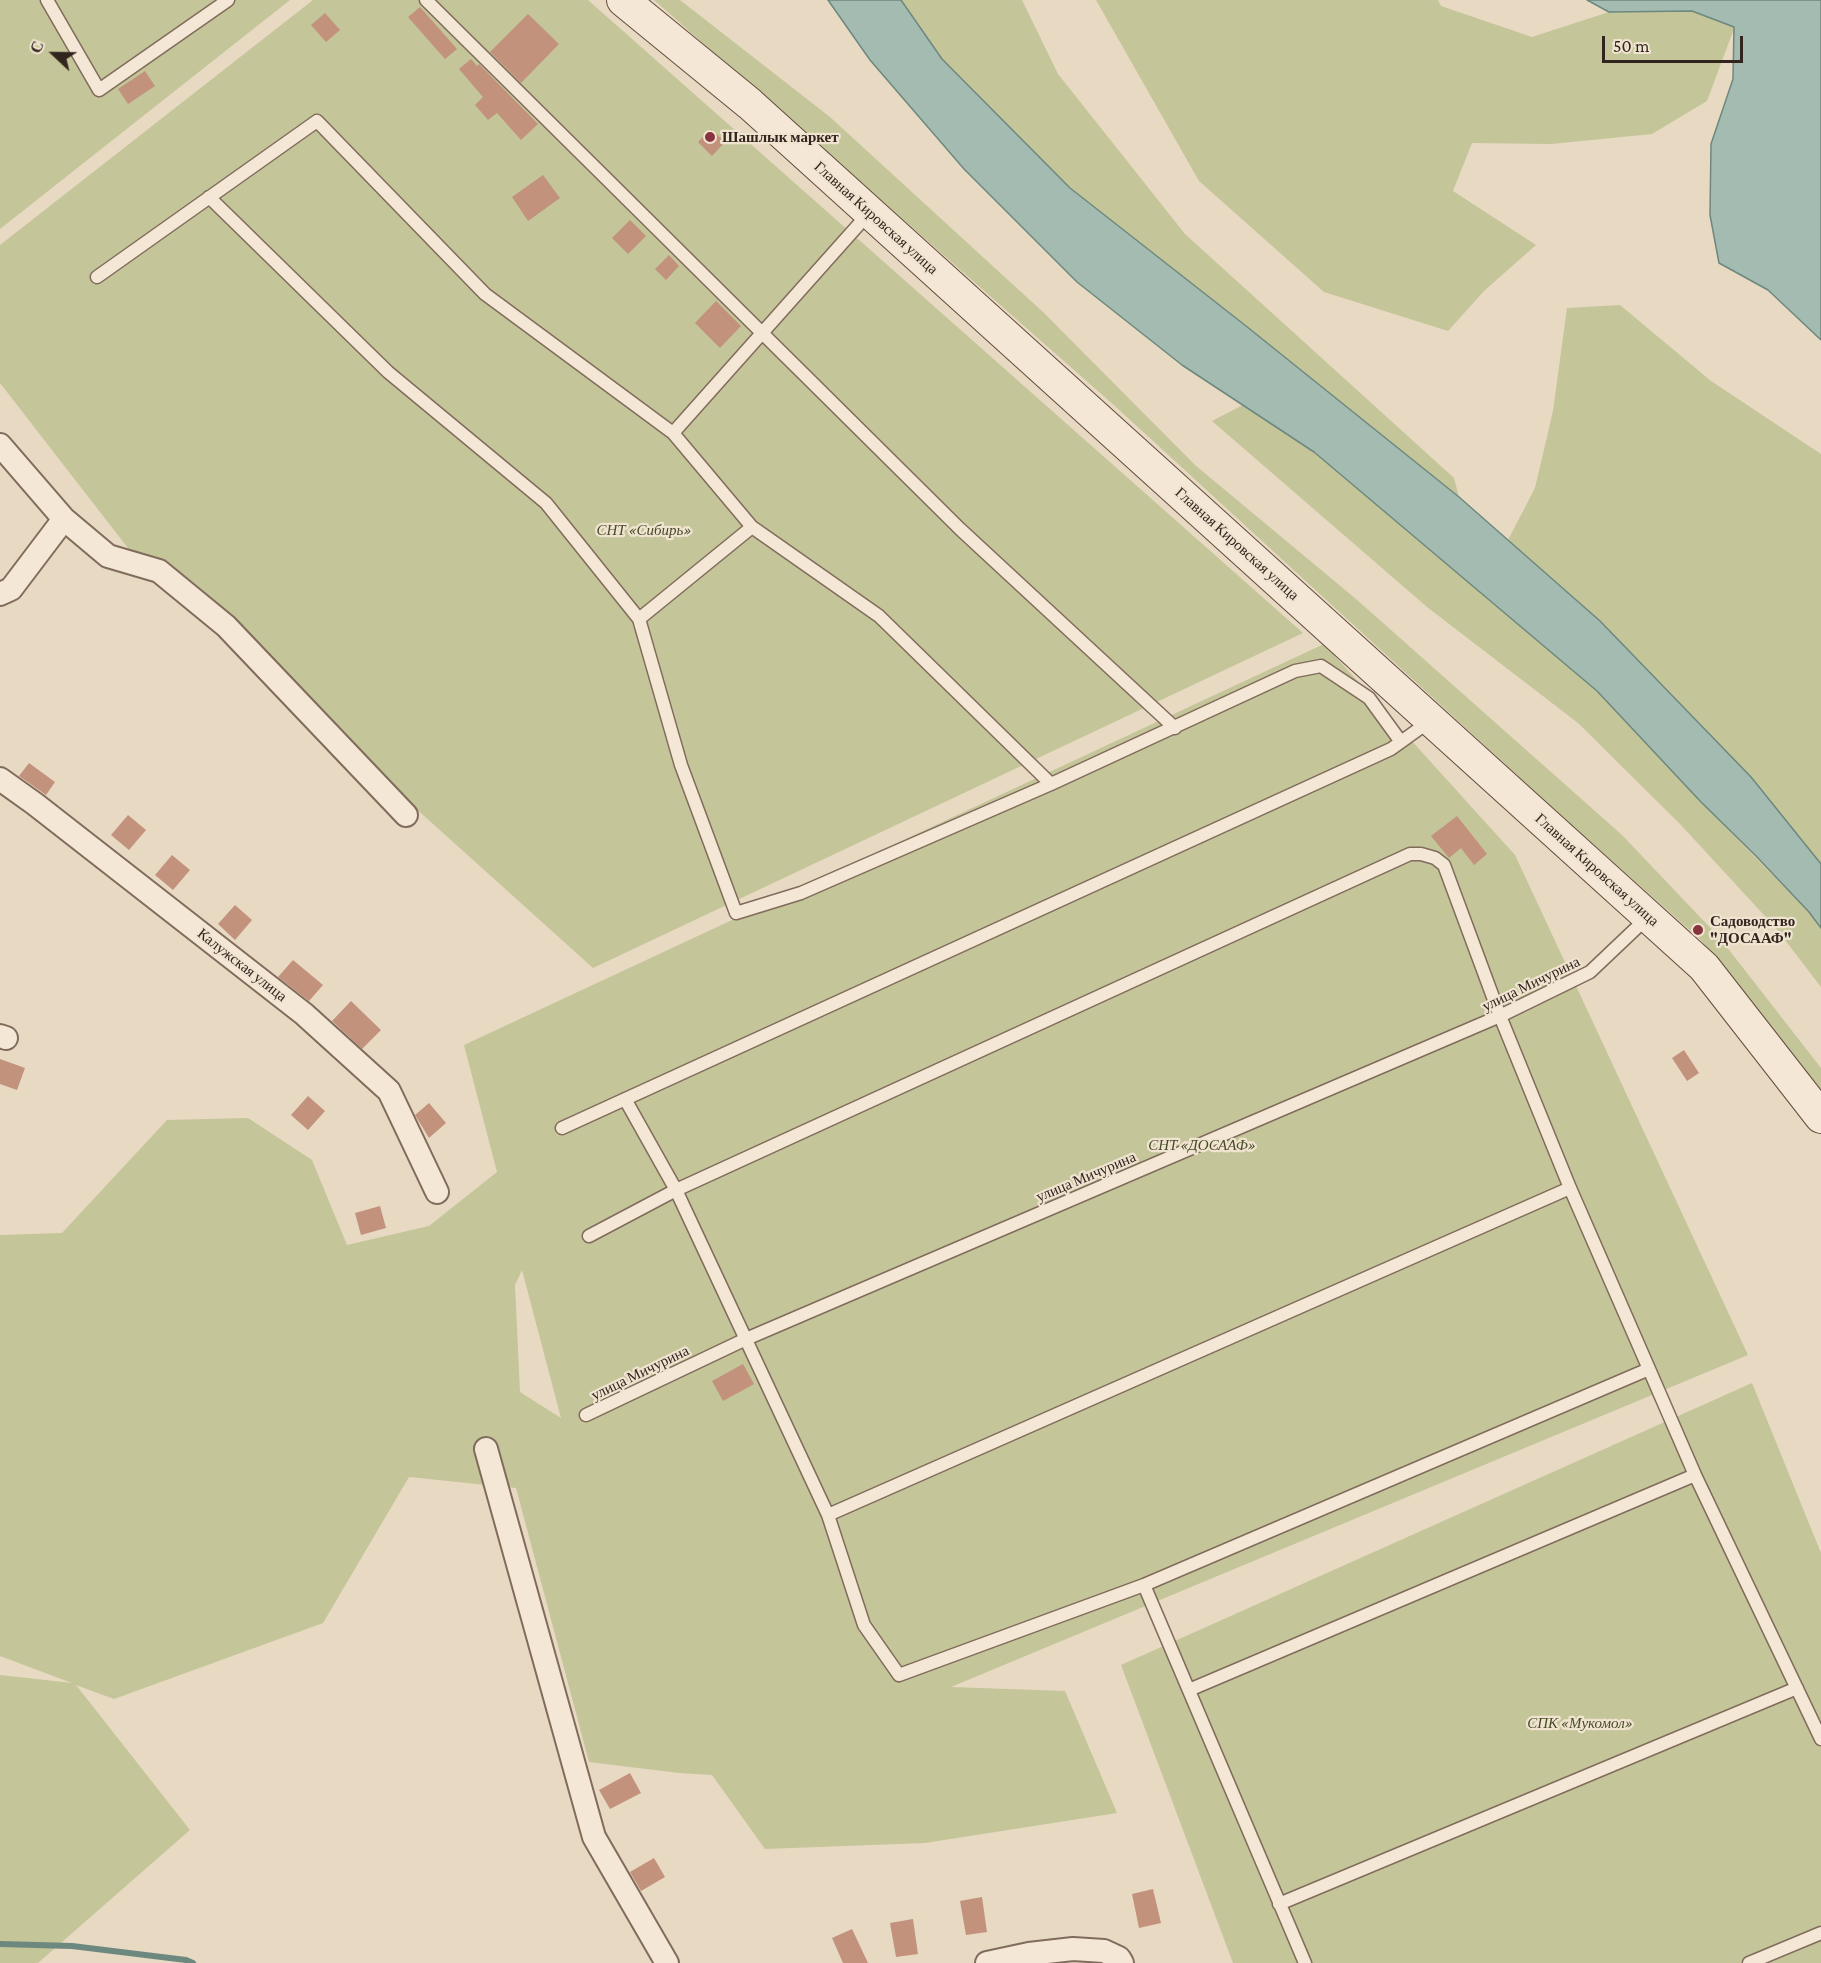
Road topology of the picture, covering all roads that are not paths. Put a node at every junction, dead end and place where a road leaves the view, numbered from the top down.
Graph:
1 (47, 0) edge
2 (228, 0) edge
3 (426, 0) edge
4 (623, 0) edge
5 (209, 197) junction
6 (870, 212) junction
7 (97, 277) dead end
8 (761, 334) junction
9 (673, 433) junction
10 (0, 445) edge
11 (64, 519) junction
12 (752, 527) junction
13 (0, 594) edge
14 (639, 619) junction
15 (1431, 720) junction
16 (1175, 728) junction
17 (1401, 742) junction
18 (0, 779) edge
19 (1051, 784) junction
20 (406, 815) dead end
21 (1649, 917) junction
22 (1500, 1016) junction
23 (625, 1099) junction
24 (1821, 1117) edge
25 (562, 1128) dead end
26 (1570, 1188) junction
27 (676, 1190) junction
28 (437, 1192) dead end
29 (590, 1236) dead end
30 (746, 1339) junction
31 (1649, 1369) junction
32 (586, 1415) dead end
33 (486, 1449) dead end
34 (1695, 1475) junction
35 (828, 1515) junction
36 (1144, 1585) junction
37 (1797, 1688) junction
38 (1189, 1690) junction
39 (1821, 1739) edge
40 (1279, 1904) junction
41 (1821, 1933) edge
42 (667, 1963) edge
43 (987, 1963) edge
44 (1122, 1963) edge
45 (1305, 1963) edge
46 (1749, 1963) edge

1 - 2 lane
3 - 8 lane
4 - 6 main road, Главная Кировская улица
5 - 7 lane
5 - 9 lane
5 - 14 lane
6 - 8 lane
6 - 15 main road, Главная Кировская улица
8 - 9 lane
8 - 16 lane
9 - 12 lane
10 - 11 street
11 - 13 street
11 - 20 street
12 - 14 lane
12 - 19 lane
14 - 19 lane
15 - 17 lane
15 - 21 main road, Главная Кировская улица
16 - 17 lane
16 - 19 lane
17 - 23 lane
18 - 28 street, Калужская улица
21 - 22 lane, улица Мичурина
21 - 24 main road, Главная Кировская улица
22 - 26 lane
22 - 27 lane
22 - 30 lane, улица Мичурина
23 - 25 lane
23 - 27 lane
26 - 31 lane
26 - 35 lane
27 - 29 lane
27 - 30 lane
30 - 32 lane, улица Мичурина
30 - 35 lane
31 - 34 lane
31 - 36 lane
33 - 42 street
34 - 37 lane
34 - 38 lane
35 - 36 lane
36 - 38 lane
37 - 39 lane
37 - 40 lane
38 - 40 lane
40 - 45 lane
41 - 46 lane
43 - 44 street

